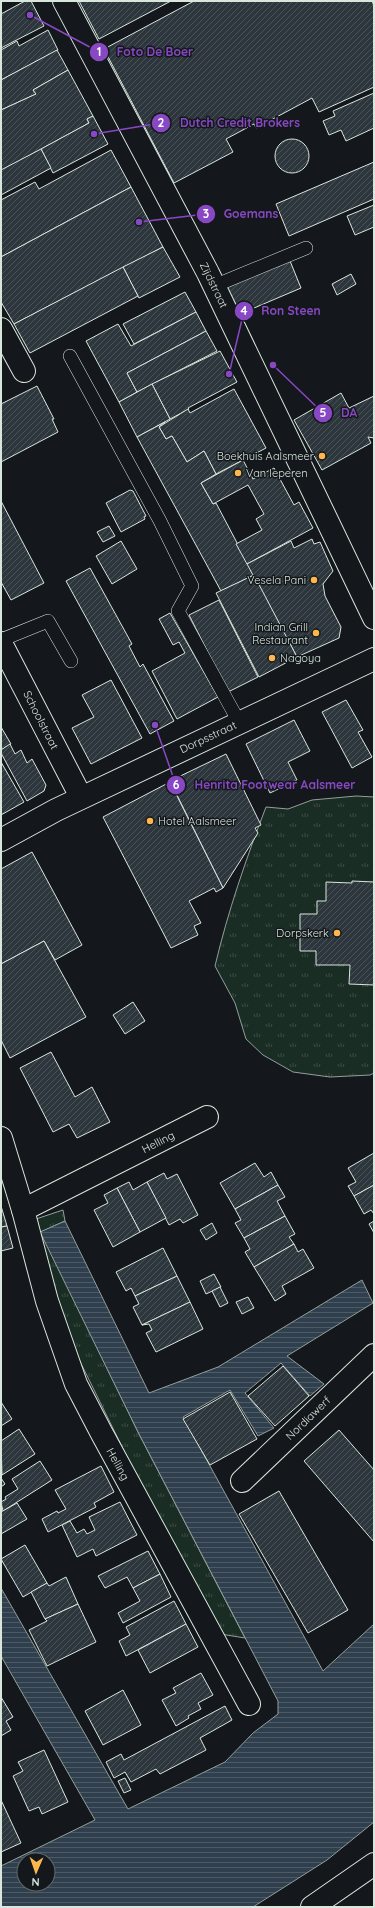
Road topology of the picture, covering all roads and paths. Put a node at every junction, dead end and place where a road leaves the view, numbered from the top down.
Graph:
1 (64, 1) edge
2 (306, 248) dead end
3 (214, 286) junction
4 (1, 329) edge
5 (70, 356) dead end
6 (24, 371) dead end
7 (374, 618) edge
8 (1, 640) edge
9 (1, 643) edge
10 (374, 659) edge
11 (71, 661) dead end
12 (239, 722) junction
13 (81, 798) junction
14 (1, 840) edge
15 (207, 1117) dead end
16 (1, 1138) edge
17 (23, 1210) junction
18 (374, 1355) edge
19 (242, 1481) dead end
20 (249, 1704) dead end
21 (374, 1864) edge
22 (312, 1907) edge

1 - 3 street, Zijdstraat
2 - 3 lane
3 - 7 street, Zijdstraat
4 - 6 street
5 - 12 lane
8 - 11 lane
9 - 13 street, Schoolstraat
10 - 12 street, Dorpsstraat
12 - 13 street, Dorpsstraat
13 - 14 street, Dorpsstraat
15 - 17 street, Helling
16 - 17 street, Helling
17 - 20 street, Helling
18 - 19 street, Nordiawerf
21 - 22 street

